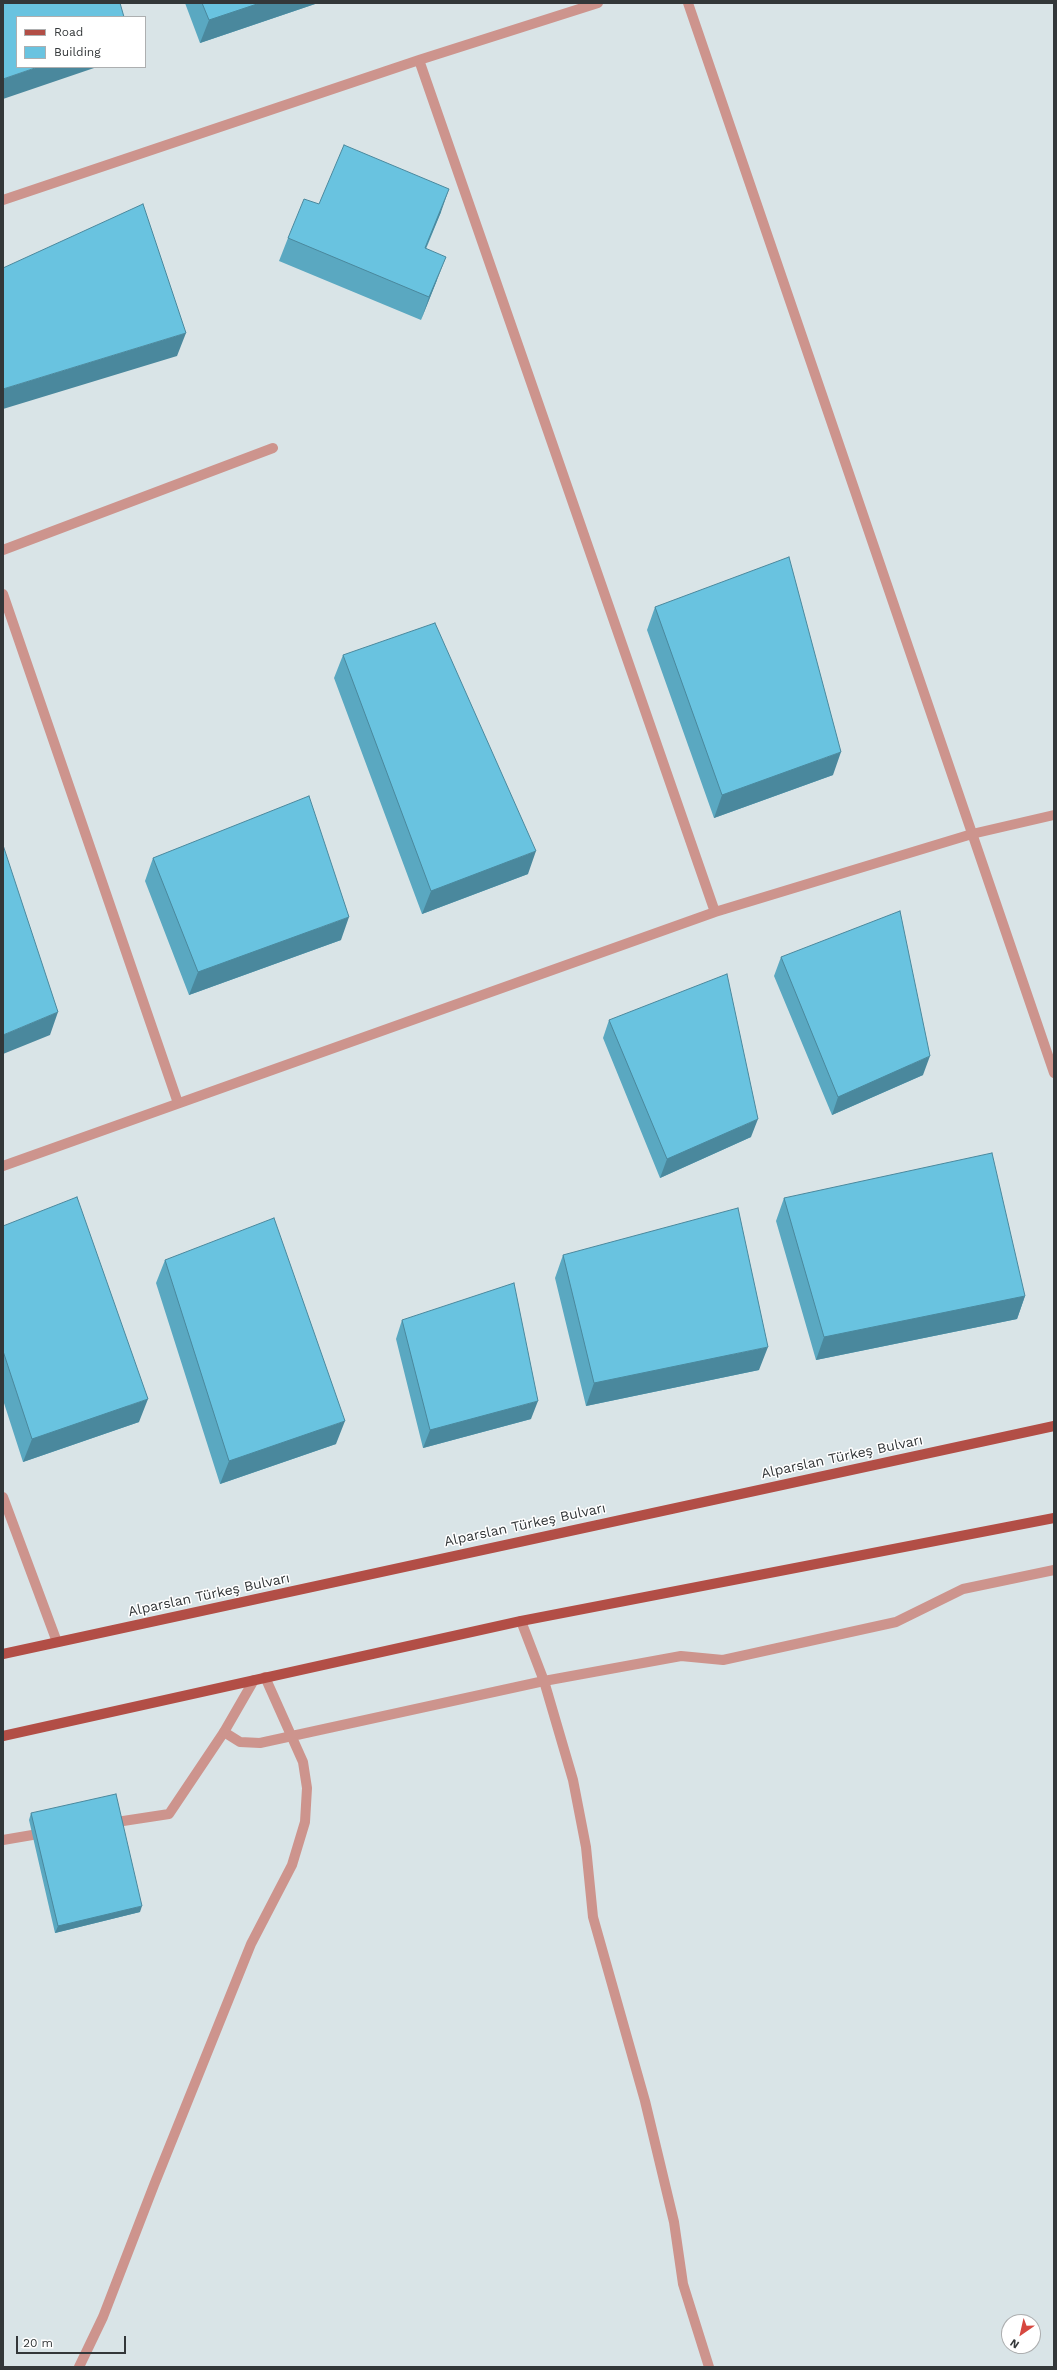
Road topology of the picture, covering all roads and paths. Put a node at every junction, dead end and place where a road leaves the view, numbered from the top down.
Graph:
1 (598, 3) edge
2 (688, 3) edge
3 (419, 60) junction
4 (3, 200) edge
5 (273, 448) dead end
6 (3, 550) edge
7 (3, 594) edge
8 (1054, 815) edge
9 (972, 834) junction
10 (715, 912) junction
11 (1054, 1072) edge
12 (178, 1103) junction
13 (3, 1166) edge
14 (1054, 1426) edge
15 (3, 1497) edge
16 (1054, 1518) edge
17 (1054, 1570) edge
18 (522, 1621) junction
19 (57, 1642) junction
20 (3, 1654) edge
21 (265, 1677) junction
22 (254, 1680) junction
23 (544, 1681) junction
24 (224, 1732) junction
25 (3, 1736) edge
26 (290, 1737) junction
27 (98, 1825) edge
28 (58, 1831) edge
29 (3, 1840) edge
30 (79, 2367) edge
31 (709, 2367) edge

1 - 3 street
2 - 9 street
3 - 4 street
3 - 10 street
5 - 6 street
7 - 12 street
8 - 9 street
9 - 10 street
9 - 11 street
10 - 12 street
12 - 13 street
14 - 19 main road, Alparslan Türkeş Bulvarı
15 - 19 street
16 - 18 main road
17 - 23 street
18 - 21 main road
18 - 23 street
19 - 20 main road, Alparslan Türkeş Bulvarı
21 - 22 main road
21 - 26 street
22 - 24 street
22 - 25 main road
23 - 26 street
23 - 31 street
24 - 26 street
24 - 27 street
26 - 30 street
28 - 29 street

